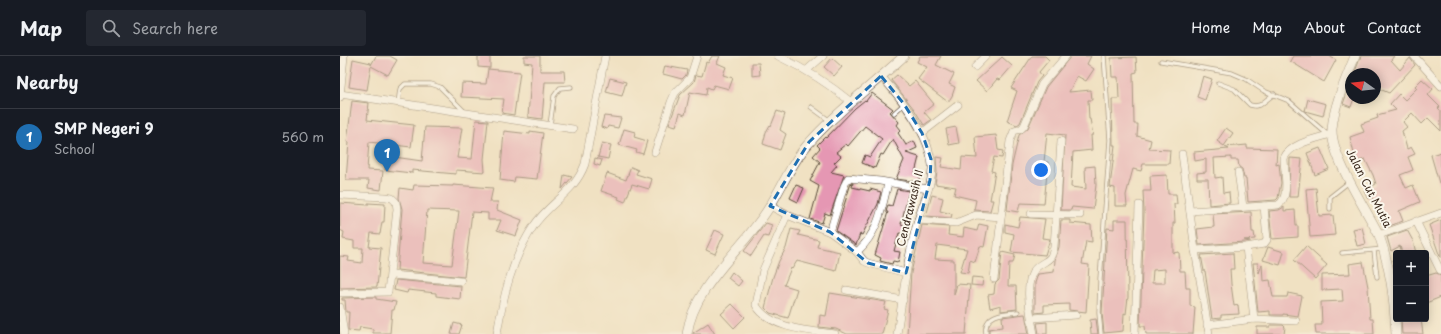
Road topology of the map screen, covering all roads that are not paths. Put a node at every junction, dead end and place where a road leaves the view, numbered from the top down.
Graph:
1 (344, 56) edge
2 (605, 56) edge
3 (697, 56) edge
4 (778, 56) edge
5 (823, 56) edge
6 (904, 56) edge
7 (986, 56) edge
8 (1066, 56) edge
9 (1104, 56) edge
10 (1355, 56) edge
11 (1414, 56) edge
12 (1161, 61) dead end
13 (975, 67) dead end
14 (807, 70) junction
15 (881, 76) junction
16 (1218, 83) dead end
17 (1441, 86) edge
18 (571, 87) dead end
19 (1274, 94) junction
20 (340, 95) edge
21 (851, 102) junction
22 (398, 103) junction
23 (904, 104) junction
24 (958, 105) dead end
25 (811, 107) dead end
26 (465, 112) junction
27 (894, 113) dead end
28 (830, 121) junction
29 (550, 125) junction
30 (573, 129) dead end
31 (922, 133) junction
32 (1330, 135) junction
33 (1061, 141) dead end
34 (655, 152) dead end
35 (1182, 154) dead end
36 (1238, 172) dead end
37 (1350, 181) junction
38 (888, 183) junction
39 (928, 189) junction
40 (340, 195) edge
41 (1140, 205) dead end
42 (770, 206) junction
43 (1264, 206) junction
44 (1244, 207) junction
45 (1330, 209) dead end
46 (1190, 211) junction
47 (1441, 212) edge
48 (1056, 213) junction
49 (1031, 214) dead end
50 (786, 215) junction
51 (1080, 215) dead end
52 (1001, 217) junction
53 (918, 220) junction
54 (1416, 221) junction
55 (830, 232) junction
56 (1379, 235) junction
57 (1246, 247) junction
58 (1194, 250) junction
59 (1379, 250) junction
60 (857, 252) junction
61 (1342, 253) dead end
62 (1440, 270) edge
63 (906, 273) junction
64 (392, 274) junction
65 (1377, 277) dead end
66 (994, 279) dead end
67 (461, 281) dead end
68 (846, 290) dead end
69 (340, 293) edge
70 (903, 300) junction
71 (340, 306) edge
72 (1018, 312) dead end
73 (1076, 315) dead end
74 (1032, 318) junction
75 (1254, 319) junction
76 (1296, 321) dead end
77 (1207, 325) junction
78 (824, 333) edge
79 (344, 334) edge
80 (497, 334) edge
81 (686, 334) edge
82 (835, 334) edge
83 (897, 334) edge
84 (986, 334) edge
85 (1034, 334) edge
86 (1101, 334) edge
87 (1135, 334) edge
88 (1208, 334) edge
89 (1396, 334) edge

1 - 20 street
2 - 80 street
3 - 34 street
4 - 14 street
5 - 14 street
6 - 15 street
7 - 13 street
8 - 52 street
9 - 86 lane
10 - 32 street, Jalan Cut Mutia
11 - 17 street
12 - 19 lane
14 - 21 street
15 - 21 street
15 - 23 street, Cendrawasih II
16 - 19 lane
18 - 29 lane
19 - 32 lane
20 - 22 street
21 - 28 street
22 - 26 street
22 - 26 lane
23 - 27 lane
23 - 31 street, Cendrawasih II
24 - 31 street
25 - 28 lane
26 - 29 street
28 - 42 street
29 - 30 street
31 - 39 street, Cendrawasih II
32 - 37 street, Jalan Cut Mutia
32 - 43 street
33 - 48 street
35 - 46 street
36 - 44 street
37 - 45 lane
37 - 56 street, Jalan Cut Mutia
38 - 39 street
38 - 55 street
38 - 60 street
39 - 53 street, Cendrawasih II
40 - 64 street
41 - 87 street
42 - 50 street
42 - 81 street
43 - 44 street
43 - 57 street
44 - 46 street
46 - 58 street
47 - 54 street
48 - 49 street
48 - 51 street
48 - 74 street
50 - 55 street
50 - 78 street
52 - 53 street
52 - 66 street
53 - 63 street, Cendrawasih II
54 - 56 street
54 - 62 street
55 - 60 street
56 - 59 street, Jalan Cut Mutia
57 - 58 street
57 - 75 street
58 - 77 street
59 - 61 lane
59 - 65 lane
59 - 89 street, Jalan Cut Mutia
60 - 63 street
63 - 70 street, Cendrawasih II
64 - 67 street
64 - 69 street
68 - 70 street
70 - 83 street, Cendrawasih II
71 - 79 street
72 - 84 lane
73 - 74 street
74 - 85 street
75 - 76 street
75 - 77 street
77 - 88 street
78 - 82 street

